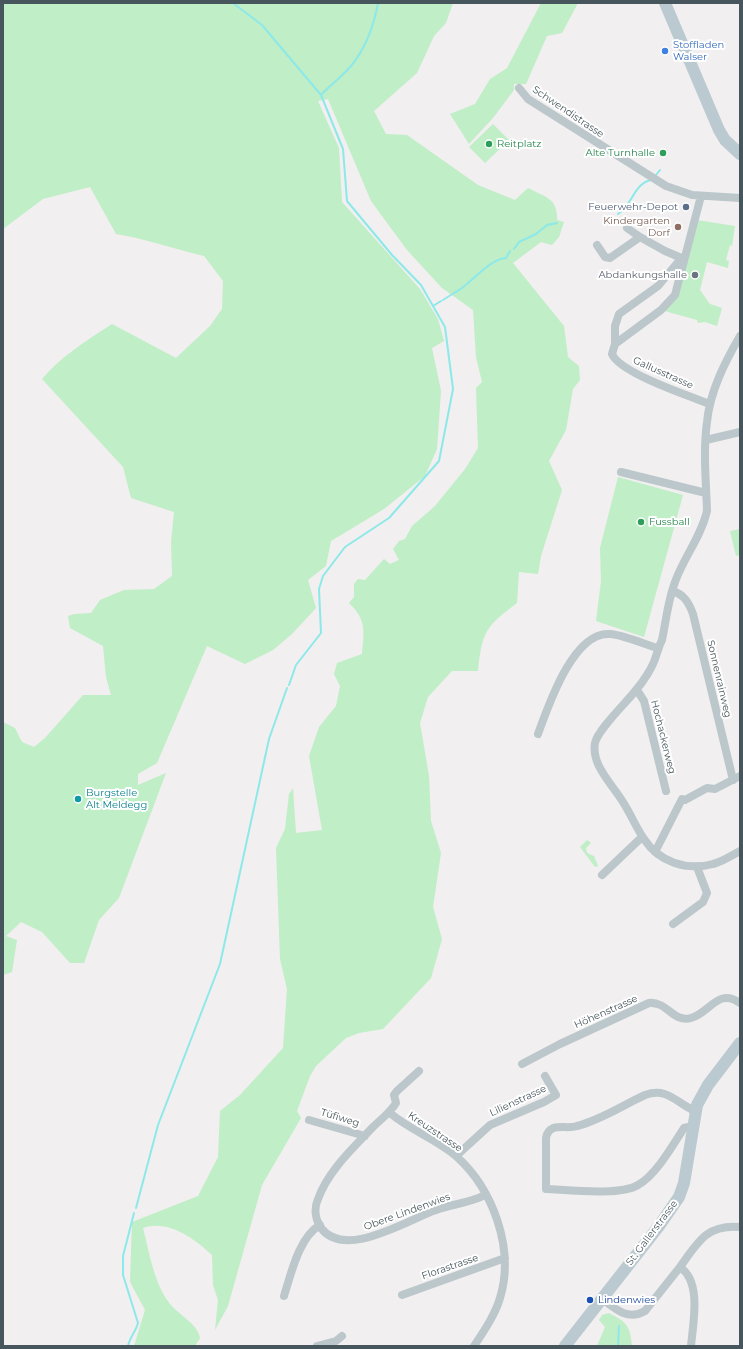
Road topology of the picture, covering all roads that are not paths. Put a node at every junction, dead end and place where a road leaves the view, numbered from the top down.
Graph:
1 (665, 3) edge
2 (519, 88) dead end
3 (738, 149) edge
4 (701, 196) junction
5 (740, 198) edge
6 (628, 228) dead end
7 (640, 237) junction
8 (597, 245) dead end
9 (684, 259) junction
10 (740, 336) edge
11 (615, 344) junction
12 (710, 404) junction
13 (740, 432) edge
14 (706, 440) junction
15 (621, 472) dead end
16 (706, 493) junction
17 (672, 591) junction
18 (657, 648) junction
19 (637, 690) junction
20 (538, 734) dead end
21 (736, 778) edge
22 (666, 791) dead end
23 (642, 837) junction
24 (740, 851) edge
25 (655, 852) junction
26 (697, 867) junction
27 (602, 875) dead end
28 (673, 924) dead end
29 (740, 1003) edge
30 (740, 1043) edge
31 (522, 1064) dead end
32 (419, 1071) dead end
33 (545, 1076) dead end
34 (695, 1111) junction
35 (390, 1113) junction
36 (309, 1120) dead end
37 (693, 1126) junction
38 (365, 1136) junction
39 (456, 1156) junction
40 (485, 1196) junction
41 (320, 1225) junction
42 (740, 1227) edge
43 (505, 1258) junction
44 (680, 1267) junction
45 (402, 1294) dead end
46 (284, 1296) dead end
47 (601, 1298) junction
48 (342, 1336) dead end
49 (317, 1346) edge
50 (474, 1346) edge
51 (565, 1346) edge
52 (692, 1346) edge

1 - 3 street
2 - 4 street, Schwendistrasse
4 - 5 street, Schwendistrasse
4 - 9 street
6 - 7 street
7 - 8 street
7 - 9 street
9 - 11 street
9 - 11 street
10 - 12 street
11 - 12 street, Gallusstrasse
12 - 14 street
13 - 14 street
14 - 16 street
15 - 16 street
16 - 17 street
17 - 18 street
17 - 21 street, Sonnenrainweg
18 - 19 street
18 - 20 street
19 - 22 street, Hochackerweg
19 - 23 street
21 - 25 street
23 - 25 street
23 - 27 street
24 - 26 street
25 - 26 street
26 - 28 street
29 - 31 street, Höhenstrasse
30 - 34 street, St. Gallerstrasse
32 - 35 street
33 - 39 street, Lilienstrasse
34 - 37 street, St. Gallerstrasse
34 - 37 street
35 - 38 street
35 - 39 street, Kreuzstrasse
36 - 38 street, Tüfiweg
37 - 47 street, St. Gallerstrasse
38 - 41 street
39 - 40 street, Kreuzstrasse
40 - 41 street, Obere Lindenwies
40 - 43 street, Kreuzstrasse
41 - 46 street
42 - 44 street
43 - 45 street, Florastrasse
43 - 50 street, Kreuzstrasse
44 - 47 street
44 - 52 street
47 - 51 street, St. Gallerstrasse
48 - 49 street

